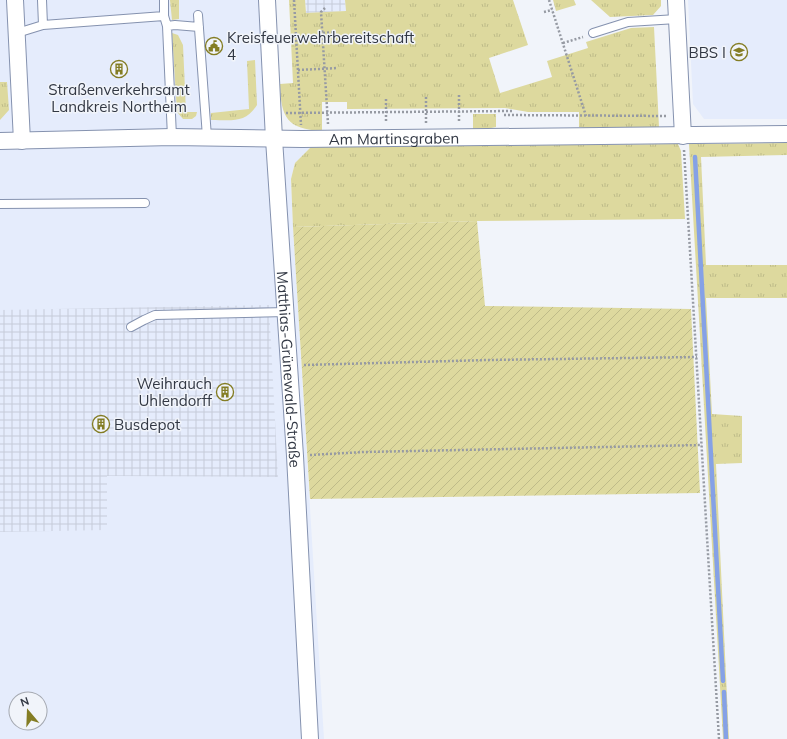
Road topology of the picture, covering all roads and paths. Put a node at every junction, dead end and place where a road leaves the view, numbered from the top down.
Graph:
1 (15, 0) edge
2 (42, 0) edge
3 (164, 0) edge
4 (267, 0) edge
5 (294, 0) edge
6 (549, 0) edge
7 (676, 0) edge
8 (325, 8) dead end
9 (552, 10) junction
10 (544, 12) dead end
11 (198, 15) dead end
12 (164, 16) junction
13 (677, 19) junction
14 (43, 25) junction
15 (167, 26) junction
16 (199, 27) junction
17 (323, 32) junction
18 (336, 32) dead end
19 (17, 33) junction
20 (593, 33) joint
21 (563, 43) junction
22 (338, 68) dead end
23 (325, 69) junction
24 (298, 70) junction
25 (459, 95) dead end
26 (426, 97) dead end
27 (386, 99) dead end
28 (512, 111) dead end
29 (386, 112) junction
30 (426, 112) junction
31 (459, 112) junction
32 (272, 113) junction
33 (300, 113) junction
34 (327, 113) junction
35 (504, 115) dead end
36 (586, 116) junction
37 (682, 117) junction
38 (787, 134) edge
39 (683, 136) junction
40 (172, 137) junction
41 (207, 137) junction
42 (459, 137) junction
43 (328, 138) junction
44 (386, 138) junction
45 (426, 138) junction
46 (274, 139) junction
47 (302, 139) junction
48 (0, 141) edge
49 (22, 141) junction
50 (145, 203) dead end
51 (0, 204) edge
52 (286, 312) junction
53 (131, 327) dead end
54 (697, 357) junction
55 (290, 366) junction
56 (702, 445) junction
57 (295, 456) junction
58 (310, 739) edge
59 (719, 739) edge

1 - 19 street
2 - 14 lane
3 - 12 lane
4 - 32 street, Matthias-Grünewald-Straße
5 - 24 path
6 - 9 path
7 - 13 street
8 - 17 path
9 - 10 path
9 - 21 path
11 - 16 lane
12 - 14 lane
12 - 15 lane
13 - 20 lane
13 - 37 street
14 - 19 lane
15 - 16 lane
15 - 40 lane
16 - 41 lane
17 - 18 path
17 - 23 path
19 - 49 street
20 - 21 path
21 - 36 path
22 - 23 path
23 - 24 path
23 - 34 path
24 - 33 path
25 - 31 path
26 - 30 path
27 - 29 path
28 - 31 path
29 - 30 path
29 - 34 path
29 - 44 path
30 - 31 path
30 - 45 path
31 - 42 path
32 - 33 path
32 - 46 street, Matthias-Grünewald-Straße
33 - 34 path
33 - 47 path
34 - 43 path
35 - 36 path
36 - 37 path
37 - 39 street
38 - 39 street, Am Martinsgraben
39 - 42 street, Am Martinsgraben
39 - 54 path
40 - 41 street, Am Martinsgraben
40 - 49 street, Am Martinsgraben
41 - 46 street, Am Martinsgraben
42 - 45 street, Am Martinsgraben
43 - 44 street, Am Martinsgraben
43 - 47 street, Am Martinsgraben
44 - 45 street, Am Martinsgraben
46 - 47 street, Am Martinsgraben
46 - 52 street, Matthias-Grünewald-Straße
48 - 49 street, Am Martinsgraben
50 - 51 lane
52 - 53 lane
52 - 55 street, Matthias-Grünewald-Straße
54 - 55 path
54 - 56 path
55 - 57 street, Matthias-Grünewald-Straße
56 - 57 path
56 - 59 path
57 - 58 street, Matthias-Grünewald-Straße

